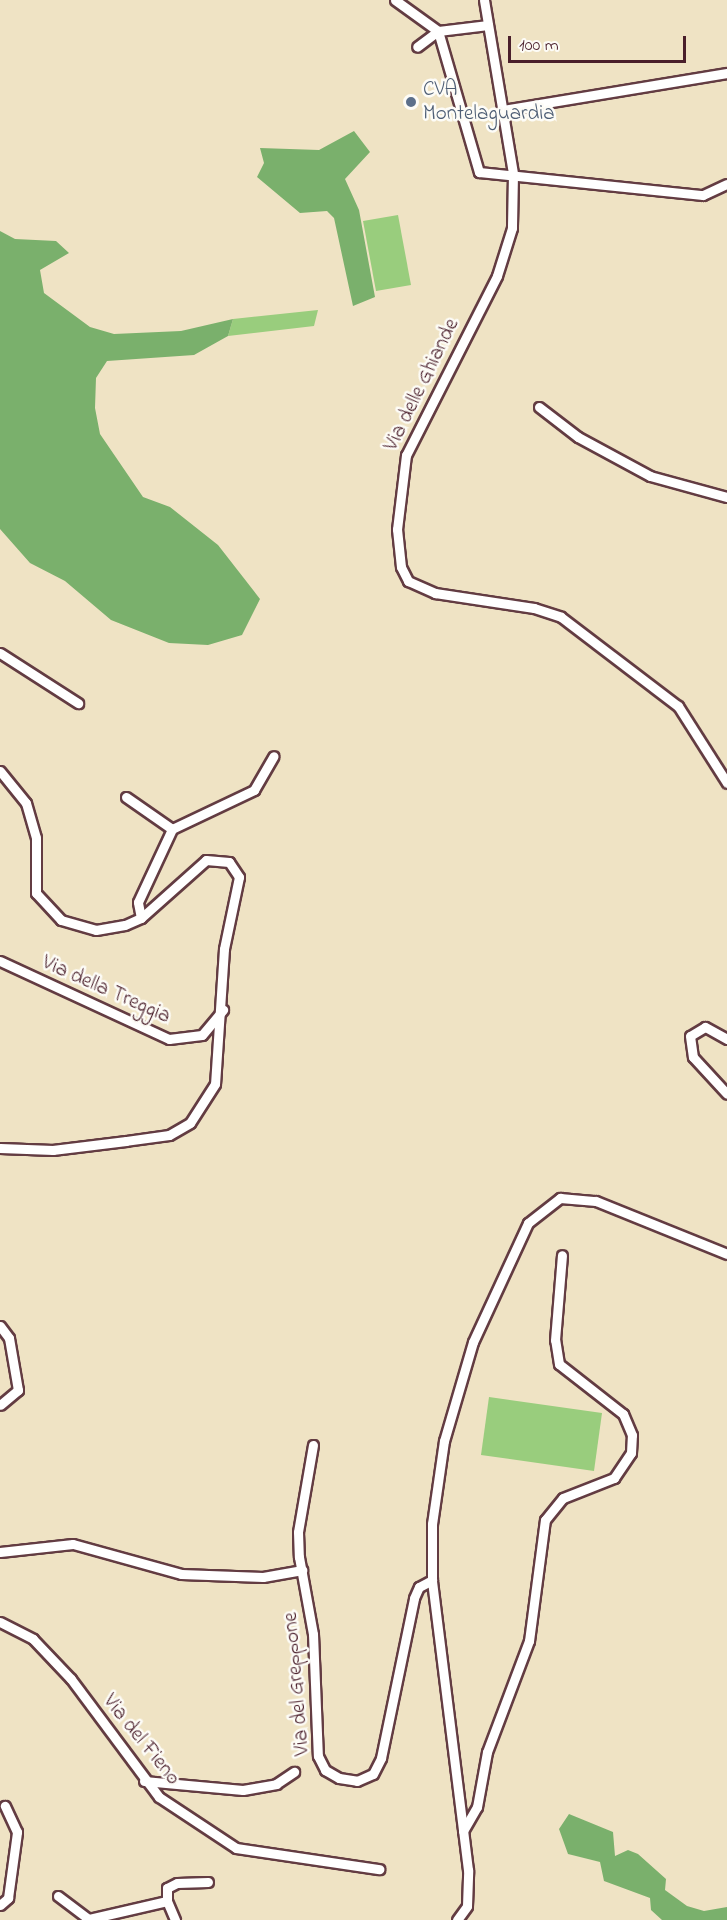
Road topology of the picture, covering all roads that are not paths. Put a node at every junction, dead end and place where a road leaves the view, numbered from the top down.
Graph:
1 (395, 0) edge
2 (484, 0) edge
3 (488, 25) junction
4 (438, 31) junction
5 (417, 48) dead end
6 (727, 73) edge
7 (503, 110) junction
8 (513, 174) junction
9 (727, 184) edge
10 (539, 406) dead end
11 (727, 497) edge
12 (0, 653) edge
13 (78, 703) dead end
14 (274, 756) dead end
15 (0, 771) edge
16 (727, 783) edge
17 (126, 797) dead end
18 (172, 829) junction
19 (141, 918) junction
20 (0, 961) edge
21 (223, 1010) junction
22 (727, 1039) edge
23 (727, 1094) edge
24 (0, 1148) edge
25 (727, 1254) edge
26 (562, 1255) dead end
27 (0, 1326) edge
28 (0, 1405) edge
29 (313, 1445) dead end
30 (0, 1552) edge
31 (302, 1570) junction
32 (432, 1580) junction
33 (0, 1622) edge
34 (294, 1772) dead end
35 (144, 1781) junction
36 (5, 1806) dead end
37 (463, 1831) junction
38 (379, 1869) dead end
39 (208, 1882) dead end
40 (58, 1896) dead end
41 (167, 1901) junction
42 (0, 1905) edge
43 (175, 1920) edge
44 (457, 1920) edge

1 - 4 street
2 - 3 street, Via delle Ghiande
3 - 4 street
3 - 7 street, Via delle Ghiande
4 - 5 street
4 - 8 street
6 - 7 street
7 - 8 street, Via delle Ghiande
8 - 9 street
8 - 16 street, Via delle Ghiande
10 - 11 street
12 - 13 street
14 - 18 street
15 - 19 street
17 - 18 street
18 - 19 street
19 - 21 street
20 - 21 street, Via della Treggia
21 - 24 street
22 - 23 street
25 - 32 street
26 - 37 street
27 - 28 street
29 - 31 street, Via del Greppone
30 - 31 street
31 - 32 street, Via del Greppone
32 - 37 street
33 - 35 street, Via del Fieno
34 - 35 street
35 - 38 street, Via del Fieno
36 - 42 street
37 - 44 street
39 - 41 street
40 - 41 street
41 - 43 street

